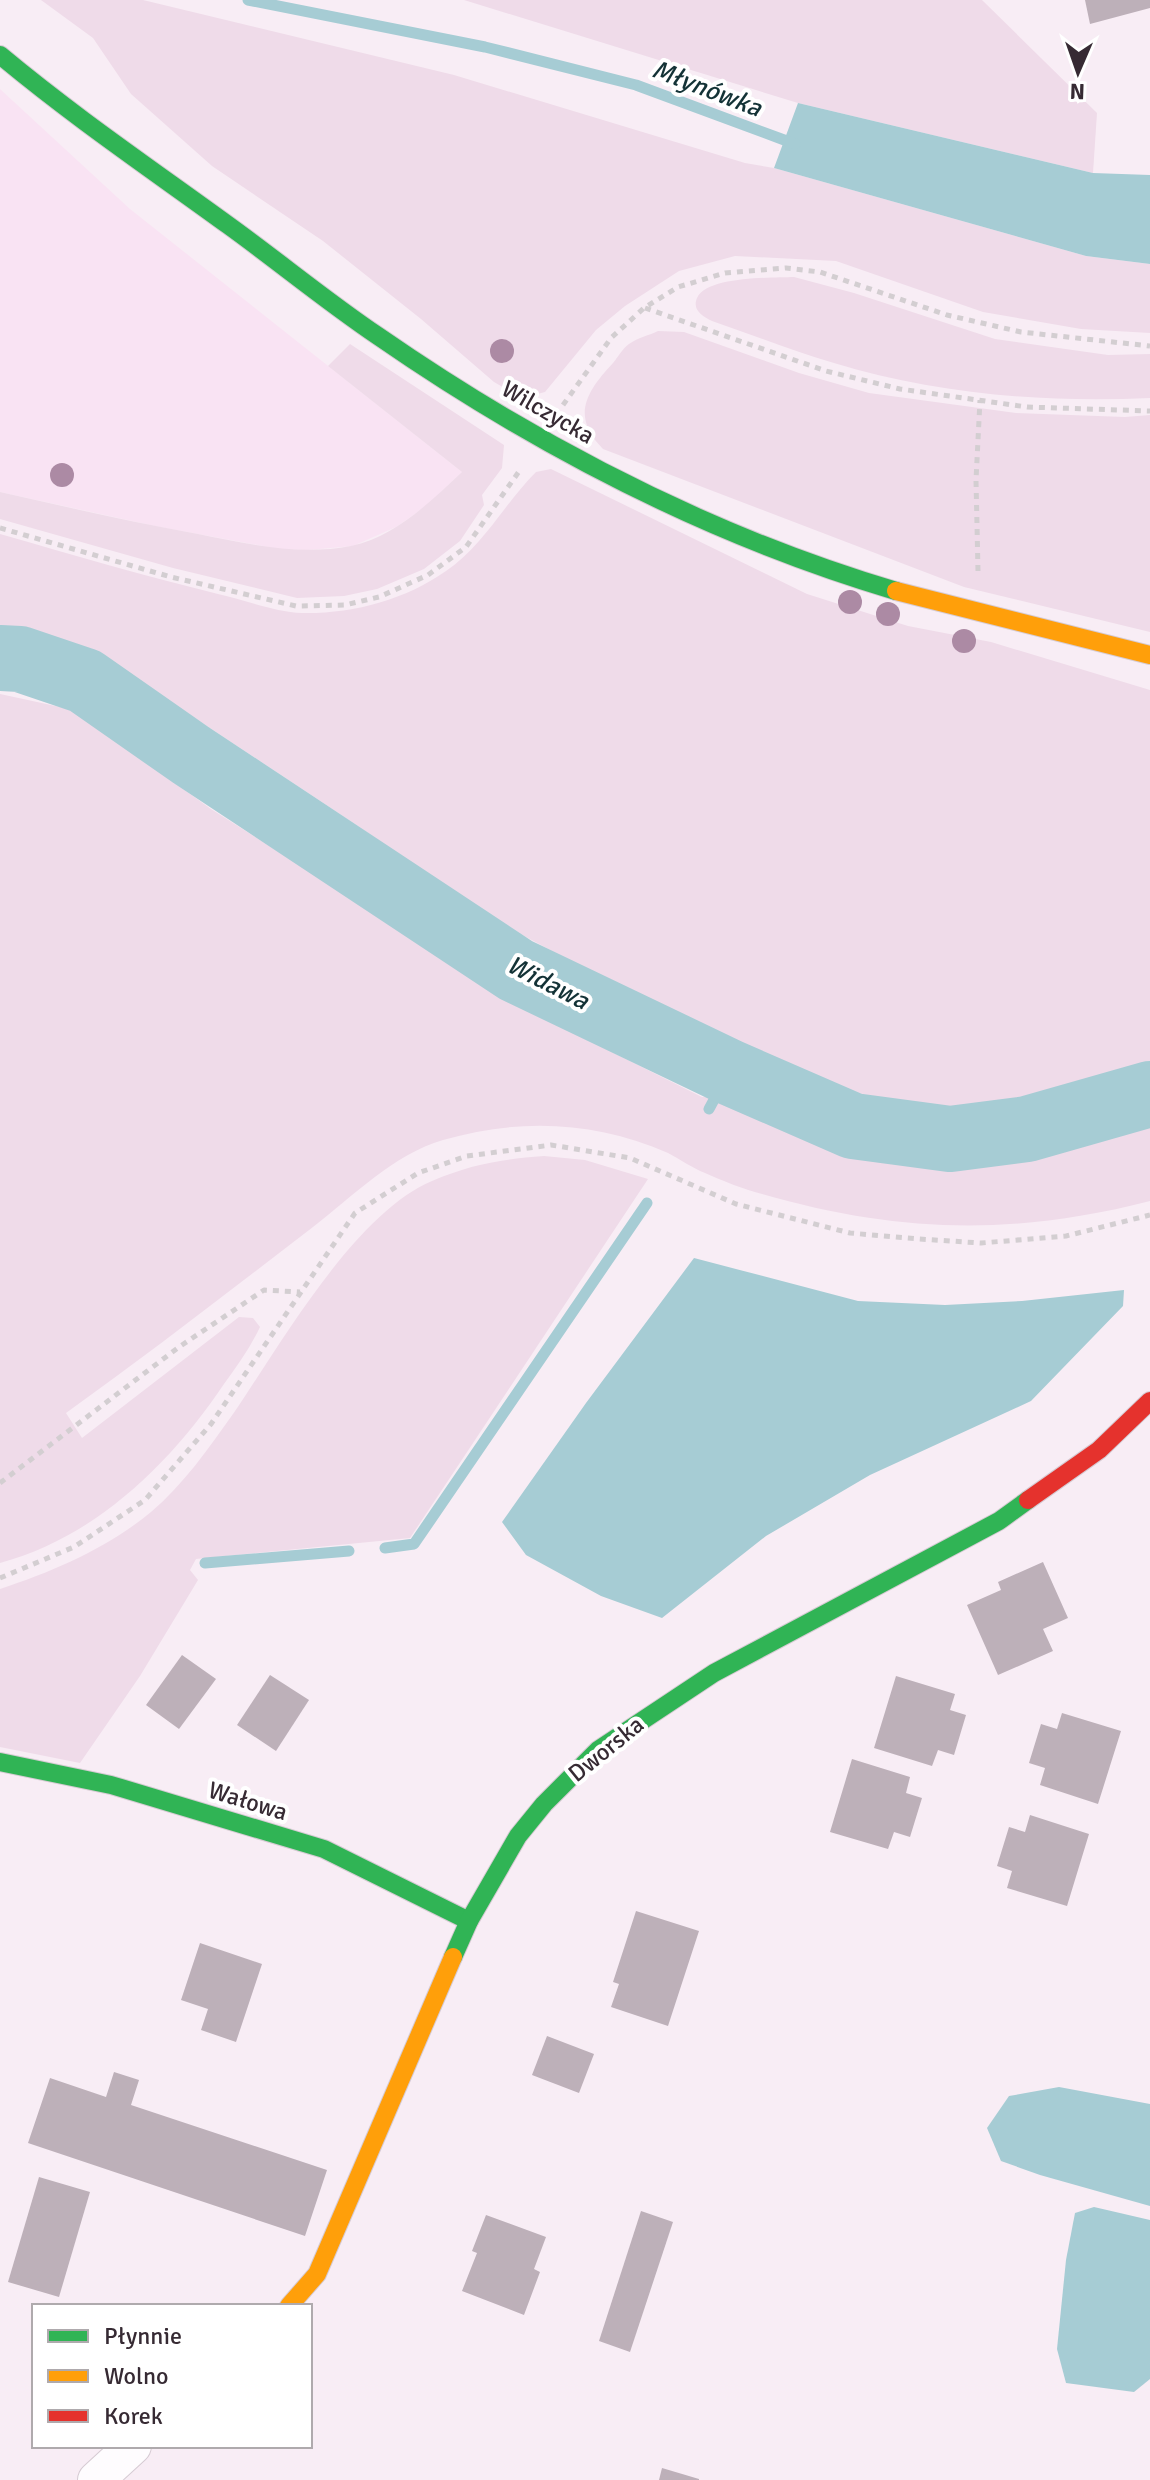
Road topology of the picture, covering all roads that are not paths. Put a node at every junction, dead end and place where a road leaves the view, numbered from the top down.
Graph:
1 (0, 55) edge
2 (1150, 655) edge
3 (1150, 1401) edge
4 (0, 1762) edge
5 (469, 1921) junction
6 (291, 2304) edge
7 (131, 2448) edge
8 (96, 2480) edge

1 - 2 street, Wilczycka
3 - 5 street, Dworska
4 - 5 street, Wałowa
5 - 6 street, Dworska
7 - 8 street

